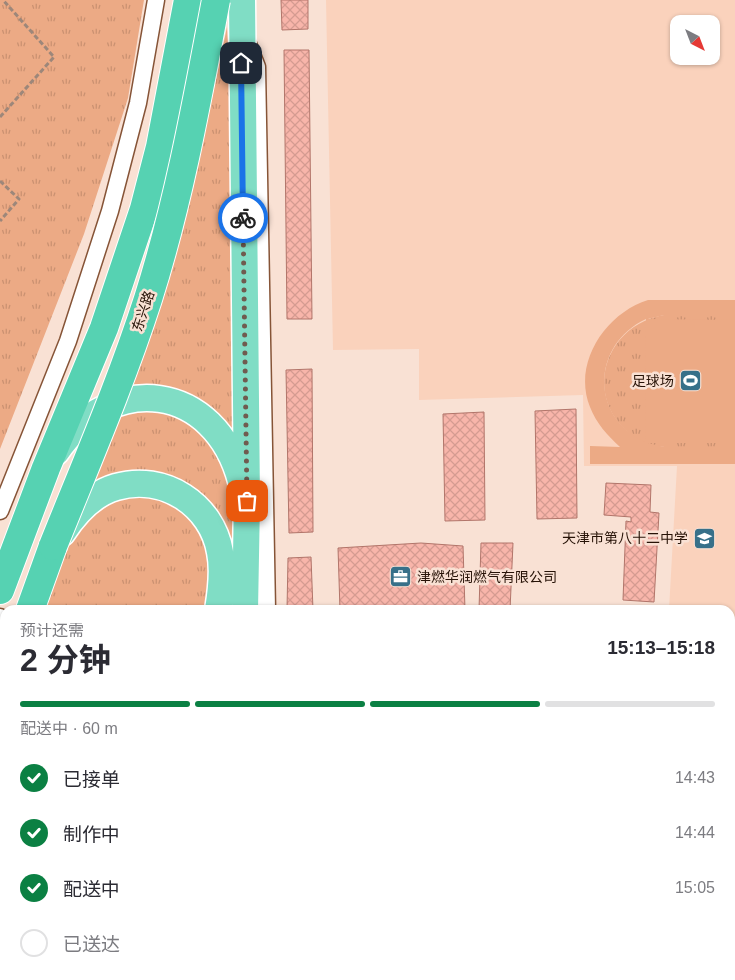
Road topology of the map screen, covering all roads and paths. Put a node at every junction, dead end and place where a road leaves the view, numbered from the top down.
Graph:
1 (4, 0) edge
2 (156, 0) edge
3 (188, 0) edge
4 (216, 0) edge
5 (241, 12) edge
6 (0, 117) edge
7 (0, 181) edge
8 (0, 220) edge
9 (46, 468) junction
10 (247, 501) junction
11 (0, 511) edge
12 (53, 546) junction
13 (0, 590) edge
14 (32, 605) edge
15 (218, 605) edge
16 (245, 605) edge
17 (267, 605) edge

1 - 6 path
2 - 11 street
3 - 9 highway
4 - 12 highway, 东兴路, bridge
5 - 10 main road
5 - 17 street
7 - 8 path
9 - 10 main road
9 - 13 highway
10 - 16 main road
12 - 14 highway, 东兴路
12 - 15 main road, bridge

